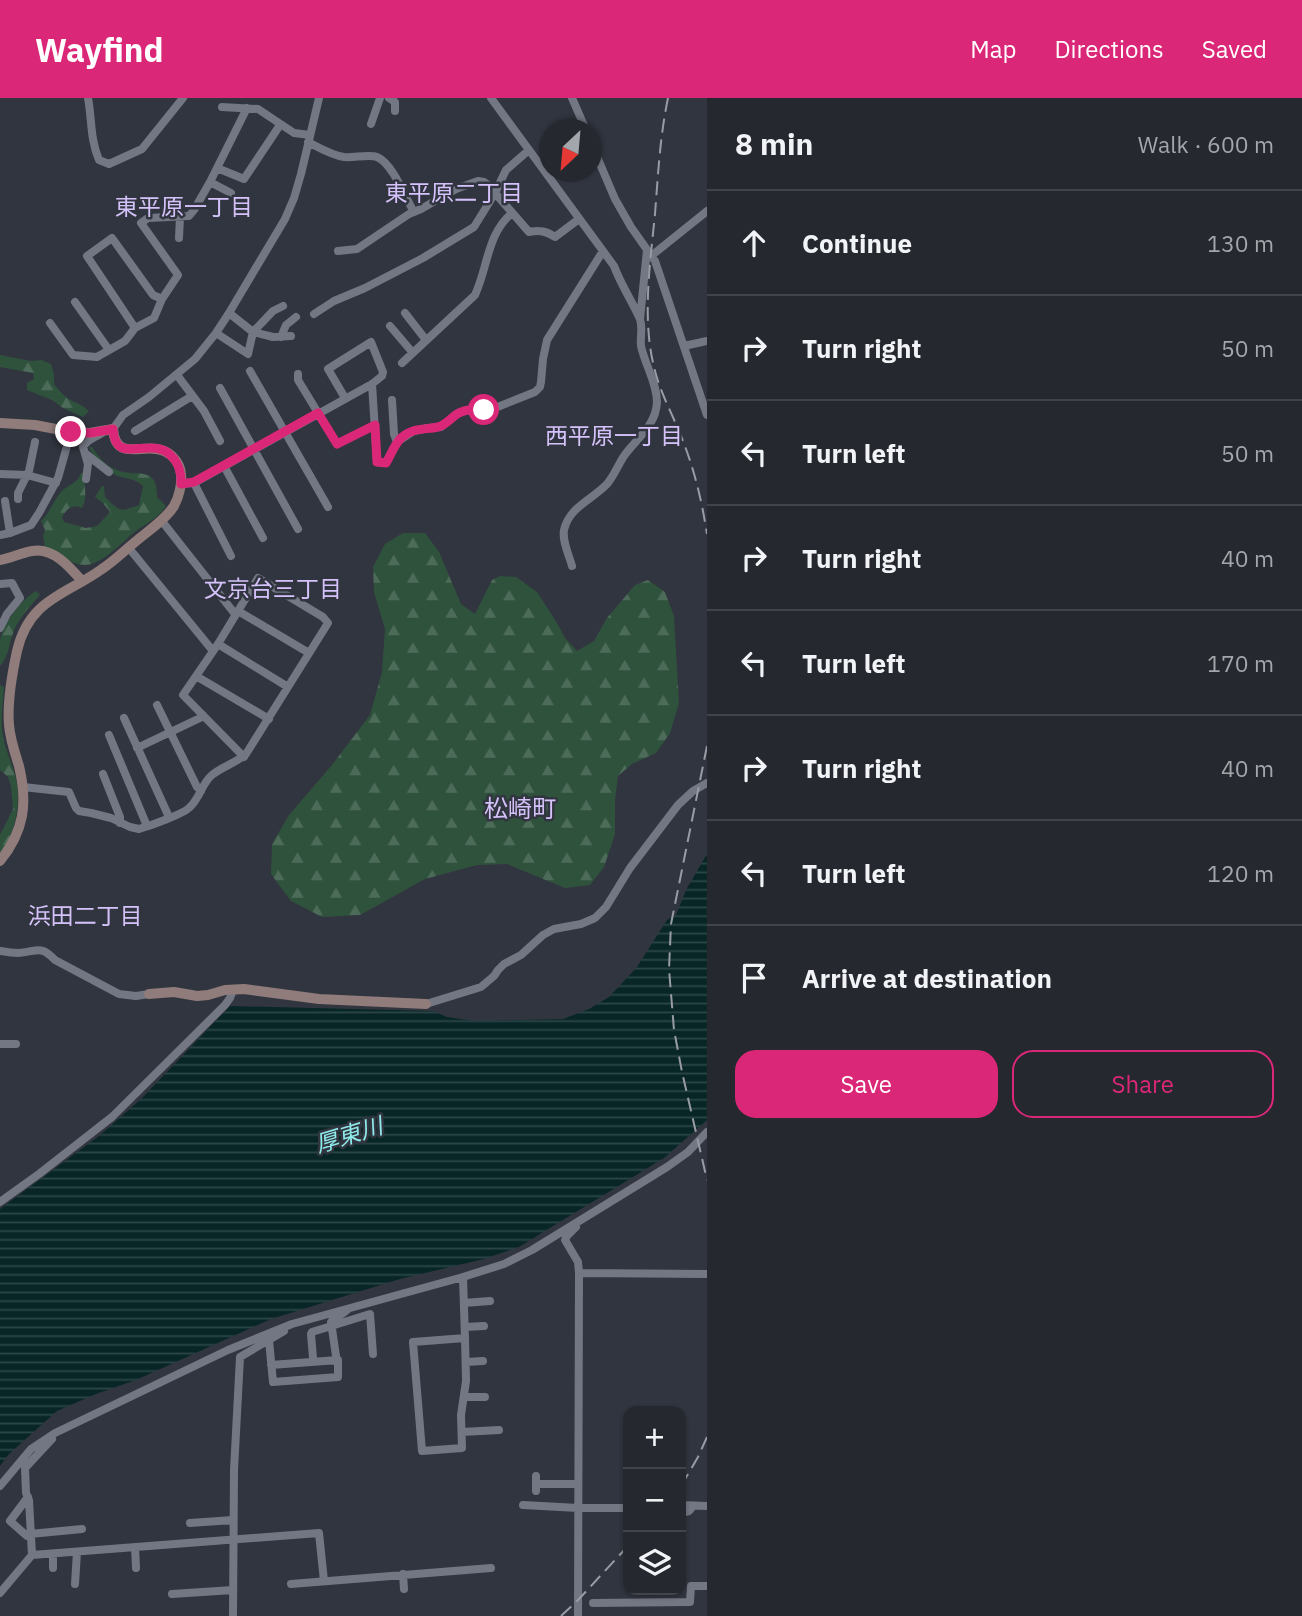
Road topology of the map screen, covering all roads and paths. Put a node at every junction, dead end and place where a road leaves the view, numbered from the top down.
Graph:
1 (88, 98) edge
2 (183, 98) edge
3 (319, 98) edge
4 (380, 98) edge
5 (390, 98) edge
6 (491, 98) edge
7 (572, 98) edge
8 (222, 107) dead end
9 (247, 108) junction
10 (394, 111) dead end
11 (581, 119) edge
12 (371, 124) dead end
13 (280, 125) junction
14 (309, 139) junction
15 (529, 150) junction
16 (217, 168) junction
17 (602, 169) edge
18 (210, 182) junction
19 (231, 193) dead end
20 (495, 193) junction
21 (707, 211) edge
22 (414, 212) junction
23 (512, 213) junction
24 (180, 217) junction
25 (579, 219) junction
26 (179, 238) dead end
27 (338, 251) dead end
28 (603, 251) junction
29 (649, 253) junction
30 (162, 299) junction
31 (75, 302) dead end
32 (283, 306) dead end
33 (229, 313) junction
34 (405, 313) dead end
35 (314, 314) dead end
36 (296, 317) dead end
37 (640, 319) junction
38 (50, 323) dead end
39 (390, 326) dead end
40 (135, 328) junction
41 (253, 332) junction
42 (216, 333) junction
43 (291, 336) dead end
44 (281, 337) junction
45 (426, 340) junction
46 (707, 341) edge
47 (684, 346) junction
48 (109, 350) junction
49 (413, 353) junction
50 (402, 363) dead end
51 (250, 370) dead end
52 (298, 374) dead end
53 (177, 375) junction
54 (372, 384) junction
55 (220, 388) dead end
56 (192, 396) junction
57 (345, 398) junction
58 (392, 400) dead end
59 (318, 413) junction
60 (707, 415) edge
61 (0, 423) edge
62 (375, 425) junction
63 (109, 430) junction
64 (135, 431) dead end
65 (285, 431) junction
66 (71, 432) junction
67 (220, 441) dead end
68 (35, 442) dead end
69 (397, 442) junction
70 (253, 449) junction
71 (86, 454) junction
72 (223, 466) junction
73 (109, 472) dead end
74 (0, 474) edge
75 (27, 474) junction
76 (86, 479) dead end
77 (194, 482) junction
78 (56, 483) junction
79 (181, 484) junction
80 (18, 499) dead end
81 (5, 501) dead end
82 (328, 507) dead end
83 (161, 520) junction
84 (298, 529) dead end
85 (10, 533) junction
86 (0, 535) edge
87 (263, 538) dead end
88 (128, 547) junction
89 (231, 556) dead end
90 (0, 561) edge
91 (572, 566) dead end
92 (82, 581) junction
93 (0, 584) edge
94 (237, 612) junction
95 (0, 628) edge
96 (216, 648) junction
97 (309, 653) junction
98 (197, 676) junction
99 (288, 687) junction
100 (157, 705) dead end
101 (203, 715) junction
102 (124, 718) dead end
103 (269, 719) junction
104 (170, 732) junction
105 (109, 735) dead end
106 (137, 748) junction
107 (244, 757) junction
108 (103, 774) dead end
109 (707, 783) edge
110 (23, 787) junction
111 (201, 791) junction
112 (169, 817) junction
113 (120, 822) junction
114 (147, 826) junction
115 (0, 861) edge
116 (0, 951) edge
117 (233, 990) junction
118 (149, 994) joint
119 (426, 1004) joint
120 (0, 1044) edge
121 (16, 1044) dead end
122 (707, 1132) edge
123 (0, 1202) edge
124 (581, 1220) junction
125 (579, 1273) junction
126 (707, 1274) edge
127 (463, 1277) junction
128 (490, 1301) dead end
129 (464, 1303) junction
130 (349, 1308) junction
131 (292, 1324) junction
132 (332, 1326) junction
133 (484, 1326) dead end
134 (465, 1327) junction
135 (466, 1338) junction
136 (269, 1340) junction
137 (373, 1354) dead end
138 (336, 1356) dead end
139 (313, 1358) dead end
140 (483, 1361) dead end
141 (466, 1362) junction
142 (271, 1365) junction
143 (485, 1396) dead end
144 (465, 1397) junction
145 (499, 1430) dead end
146 (462, 1432) junction
147 (55, 1433) junction
148 (536, 1484) dead end
149 (578, 1484) junction
150 (0, 1486) edge
151 (28, 1497) junction
152 (523, 1505) dead end
153 (686, 1505) edge
154 (693, 1506) junction
155 (707, 1506) edge
156 (578, 1508) junction
157 (623, 1508) edge
158 (686, 1512) edge
159 (233, 1520) junction
160 (190, 1523) dead end
161 (82, 1530) dead end
162 (31, 1535) junction
163 (233, 1540) junction
164 (135, 1547) junction
165 (76, 1552) junction
166 (53, 1554) junction
167 (32, 1555) junction
168 (53, 1568) dead end
169 (136, 1568) dead end
170 (491, 1568) dead end
171 (403, 1574) junction
172 (324, 1581) junction
173 (3, 1582) edge
174 (75, 1584) dead end
175 (291, 1584) dead end
176 (707, 1586) edge
177 (404, 1589) dead end
178 (233, 1590) junction
179 (0, 1593) edge
180 (173, 1594) dead end
181 (593, 1602) dead end
182 (233, 1616) edge
183 (578, 1616) edge

1 - 2 street
3 - 14 street
4 - 12 street
5 - 10 street
6 - 15 street
7 - 11 street
8 - 9 street
9 - 13 street
9 - 16 street
13 - 14 street
13 - 16 street
14 - 22 street
14 - 33 street
15 - 20 street
15 - 25 street
16 - 18 street
17 - 29 street
18 - 19 street
18 - 24 street
20 - 22 street
20 - 23 street
20 - 35 street
21 - 29 street
22 - 27 street
23 - 25 street
23 - 45 street
24 - 26 street
24 - 30 street
25 - 28 street
28 - 37 street
28 - 69 street
29 - 37 street
29 - 47 street
30 - 40 street
30 - 40 street
31 - 48 street
32 - 41 street
33 - 41 street
33 - 42 street
34 - 45 street
36 - 44 street
37 - 91 street
38 - 48 street
39 - 49 street
40 - 48 street
41 - 42 street
41 - 44 street
42 - 53 street
43 - 44 street
45 - 49 street
46 - 47 street
47 - 60 street
49 - 50 street
51 - 65 street
52 - 59 street
53 - 56 street
53 - 63 street
54 - 57 street
54 - 57 street
54 - 62 street
55 - 70 street
56 - 64 street
56 - 67 street
57 - 59 street
58 - 69 street
59 - 62 street
59 - 65 street
61 - 66 street
62 - 69 street
63 - 66 street
63 - 71 street
63 - 79 street
65 - 70 street
65 - 82 street
66 - 78 street
68 - 75 street
70 - 72 street
70 - 84 street
71 - 73 street
71 - 76 street
72 - 77 street
72 - 87 street
74 - 75 street
75 - 78 street
75 - 80 street
77 - 79 street
77 - 89 street
78 - 85 street
79 - 83 street
81 - 85 street
83 - 88 street
83 - 94 street
85 - 86 street
88 - 92 street
88 - 96 street
90 - 92 street
92 - 110 street
93 - 95 street
94 - 96 street
94 - 97 street
94 - 97 street
96 - 98 street
96 - 99 street
97 - 99 street
98 - 101 street
98 - 103 street
99 - 103 street
100 - 104 street
101 - 104 street
101 - 107 street
102 - 106 street
103 - 107 street
104 - 106 street
104 - 111 street
105 - 114 street
106 - 112 street
107 - 111 street
108 - 113 street
109 - 119 street
110 - 113 street
110 - 115 street
111 - 112 street
112 - 114 street
113 - 114 street
116 - 118 street
117 - 118 street
117 - 119 street
117 - 123 street
120 - 121 street
122 - 124 street
124 - 125 street
124 - 127 street
125 - 126 street
125 - 149 street
127 - 129 street
127 - 130 street
128 - 129 street
129 - 134 street
130 - 131 street
130 - 132 street
131 - 136 street
131 - 147 street
132 - 137 street
132 - 138 street
132 - 139 street
133 - 134 street
134 - 135 street
135 - 141 street
135 - 146 street
136 - 142 street
136 - 159 street
140 - 141 street
141 - 144 street
142 - 142 street
143 - 144 street
144 - 146 street
145 - 146 street
147 - 150 street
147 - 151 street
148 - 149 street
149 - 156 street
151 - 162 street
151 - 162 street
152 - 156 street
153 - 154 street
154 - 155 street
154 - 158 street
156 - 157 street
156 - 183 street
159 - 160 street
159 - 163 street
161 - 162 street
162 - 167 street
163 - 164 street
163 - 172 street
163 - 178 street
164 - 165 street
164 - 169 street
165 - 166 street
165 - 174 street
166 - 167 street
166 - 168 street
167 - 173 street
170 - 171 street
171 - 172 street
171 - 177 street
172 - 175 street
173 - 179 street
176 - 181 street
178 - 180 street
178 - 182 street

